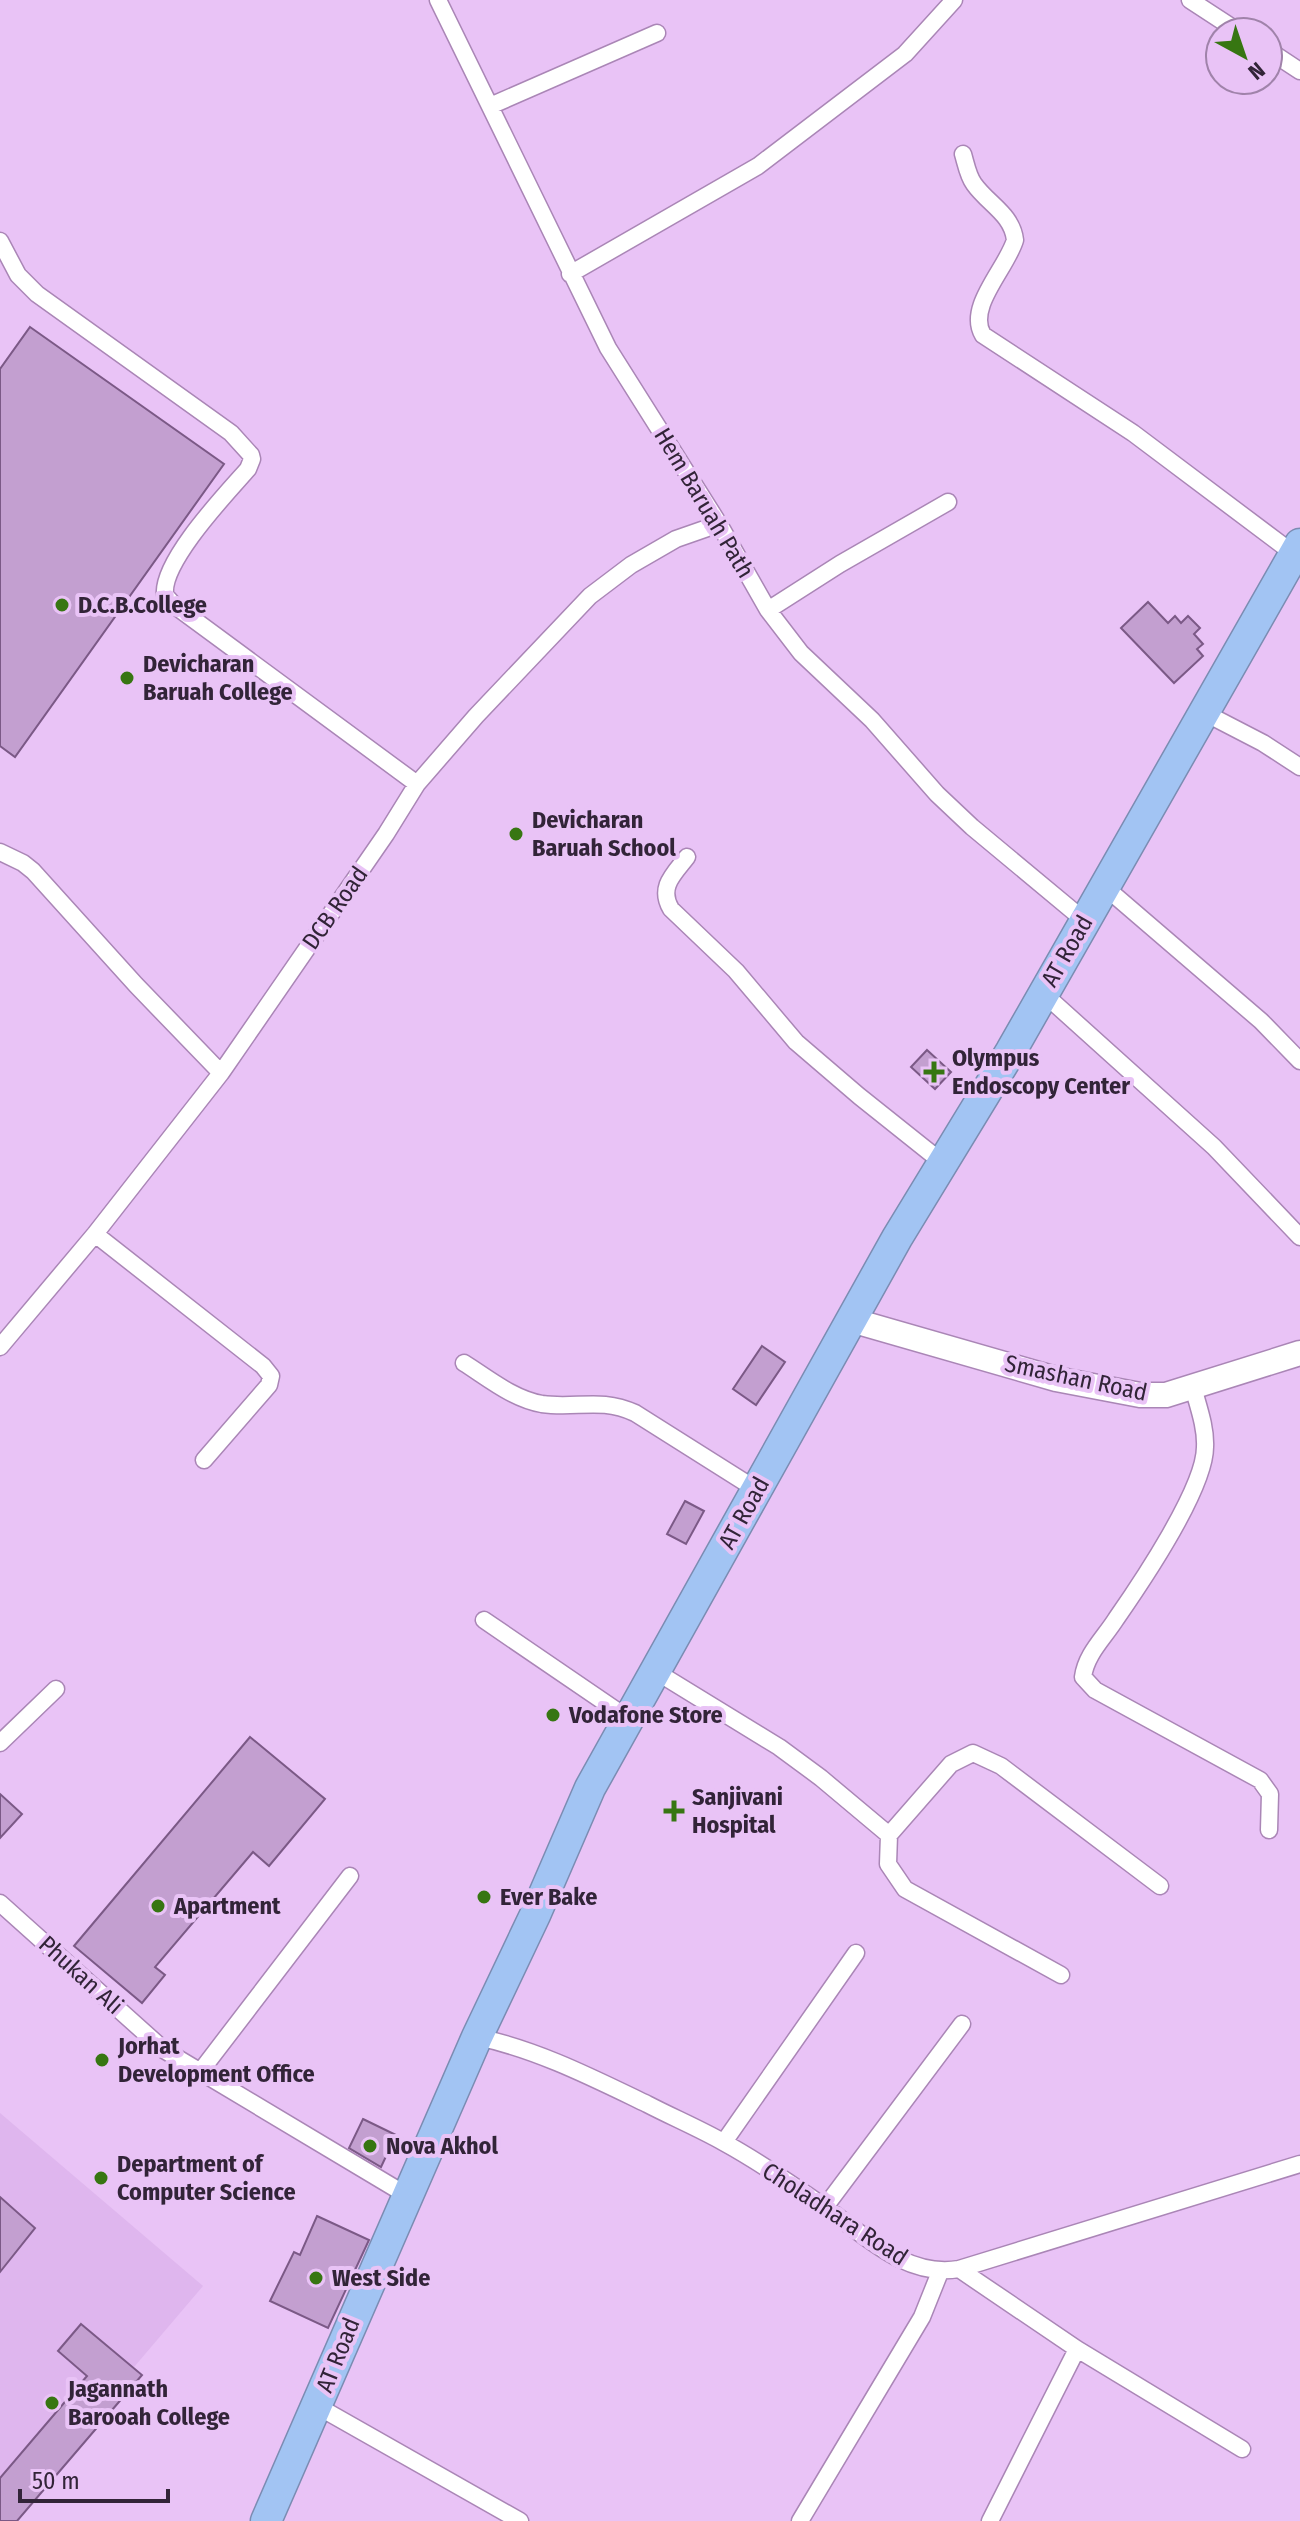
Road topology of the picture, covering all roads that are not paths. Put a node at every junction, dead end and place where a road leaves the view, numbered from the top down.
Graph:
1 (439, 0) edge
2 (954, 0) edge
3 (1190, 0) edge
4 (1214, 16) edge
5 (657, 33) dead end
6 (490, 106) junction
7 (963, 154) dead end
8 (0, 241) edge
9 (570, 274) junction
10 (948, 502) dead end
11 (719, 524) junction
12 (1297, 549) edge
13 (768, 610) junction
14 (1205, 713) junction
15 (1300, 767) edge
16 (417, 784) junction
17 (0, 852) edge
18 (687, 857) dead end
19 (1105, 887) junction
20 (1085, 921) junction
21 (1043, 993) junction
22 (1300, 1061) edge
23 (221, 1073) junction
24 (943, 1163) junction
25 (95, 1234) junction
26 (1300, 1237) edge
27 (851, 1320) junction
28 (0, 1347) edge
29 (1300, 1353) edge
30 (464, 1363) dead end
31 (1193, 1387) junction
32 (204, 1460) dead end
33 (757, 1490) junction
34 (484, 1620) dead end
35 (655, 1671) junction
36 (56, 1689) dead end
37 (629, 1719) junction
38 (0, 1743) edge
39 (1269, 1830) dead end
40 (889, 1835) junction
41 (350, 1876) dead end
42 (1160, 1886) dead end
43 (0, 1903) edge
44 (856, 1953) dead end
45 (1061, 1975) dead end
46 (962, 2024) dead end
47 (477, 2037) junction
48 (200, 2072) junction
49 (724, 2142) junction
50 (1300, 2164) edge
51 (409, 2194) junction
52 (825, 2207) junction
53 (959, 2269) junction
54 (940, 2272) junction
55 (1077, 2349) junction
56 (317, 2406) junction
57 (1242, 2449) dead end
58 (266, 2521) edge
59 (520, 2521) edge
60 (800, 2521) edge
61 (990, 2521) edge

1 - 6 street, Hem Baruah Path
2 - 9 street
3 - 4 street
5 - 6 street
6 - 9 street, Hem Baruah Path
7 - 12 street
8 - 16 street
9 - 11 street, Hem Baruah Path
10 - 13 street
11 - 13 street, Hem Baruah Path
11 - 16 street, DCB Road
12 - 14 highway, AT Road
13 - 20 street, Hem Baruah Path
14 - 15 street
14 - 19 highway, AT Road
16 - 23 street, DCB Road
17 - 23 street
18 - 24 street
19 - 20 highway, AT Road
19 - 22 street
20 - 21 highway, AT Road
21 - 24 highway, AT Road
21 - 26 street
23 - 25 street, DCB Road
24 - 27 highway, AT Road
25 - 28 street, DCB Road
25 - 32 street
27 - 31 street, Smashan Road
27 - 33 highway, AT Road
29 - 31 street, Smashan Road
30 - 33 street
31 - 39 street
33 - 35 highway, AT Road
34 - 37 street
35 - 37 highway, AT Road
35 - 40 street
36 - 38 street
37 - 47 highway, AT Road
40 - 42 street
40 - 45 street
41 - 48 street
43 - 48 street, Phukan Ali
44 - 49 street
46 - 52 street
47 - 49 street, Choladhara Road
47 - 51 highway, AT Road
48 - 51 street, Phukan Ali
49 - 52 street, Choladhara Road
50 - 53 street, Choladhara Road
51 - 56 highway, AT Road
52 - 54 street, Choladhara Road
53 - 54 street, Choladhara Road
53 - 55 street
54 - 60 street
55 - 57 street
55 - 61 street
56 - 58 highway, AT Road
56 - 59 street

